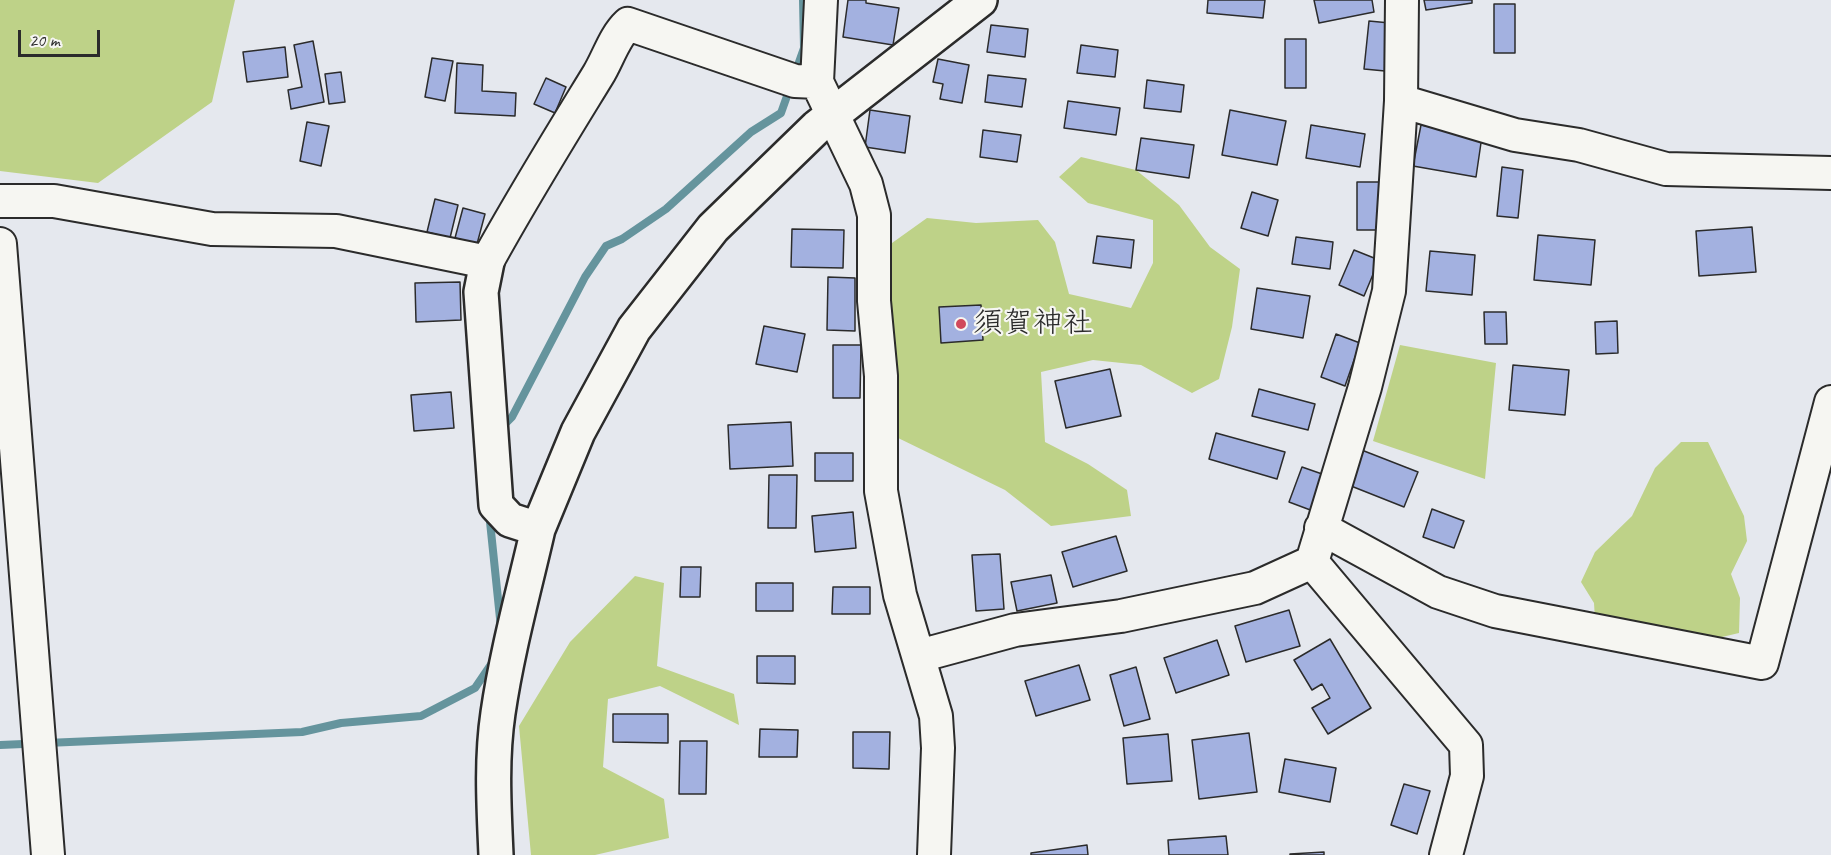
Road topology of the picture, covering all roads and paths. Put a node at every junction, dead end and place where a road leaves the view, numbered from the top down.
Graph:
1 (821, 0) edge
2 (980, 0) edge
3 (1402, 0) edge
4 (817, 82) junction
5 (1401, 101) junction
6 (833, 114) junction
7 (1831, 173) edge
8 (0, 201) edge
9 (0, 244) edge
10 (487, 262) junction
11 (1831, 402) edge
12 (1321, 528) junction
13 (538, 529) junction
14 (1312, 562) junction
15 (919, 656) junction
16 (48, 855) edge
17 (496, 855) edge
18 (934, 855) edge
19 (1446, 855) edge

1 - 4 street
2 - 6 street
3 - 5 street
4 - 6 street
4 - 10 street
5 - 7 street
5 - 12 street
6 - 13 street
6 - 15 street
8 - 10 street
9 - 16 street
10 - 13 street
11 - 12 street
12 - 14 street
13 - 17 street
14 - 15 street
14 - 19 street
15 - 18 street

